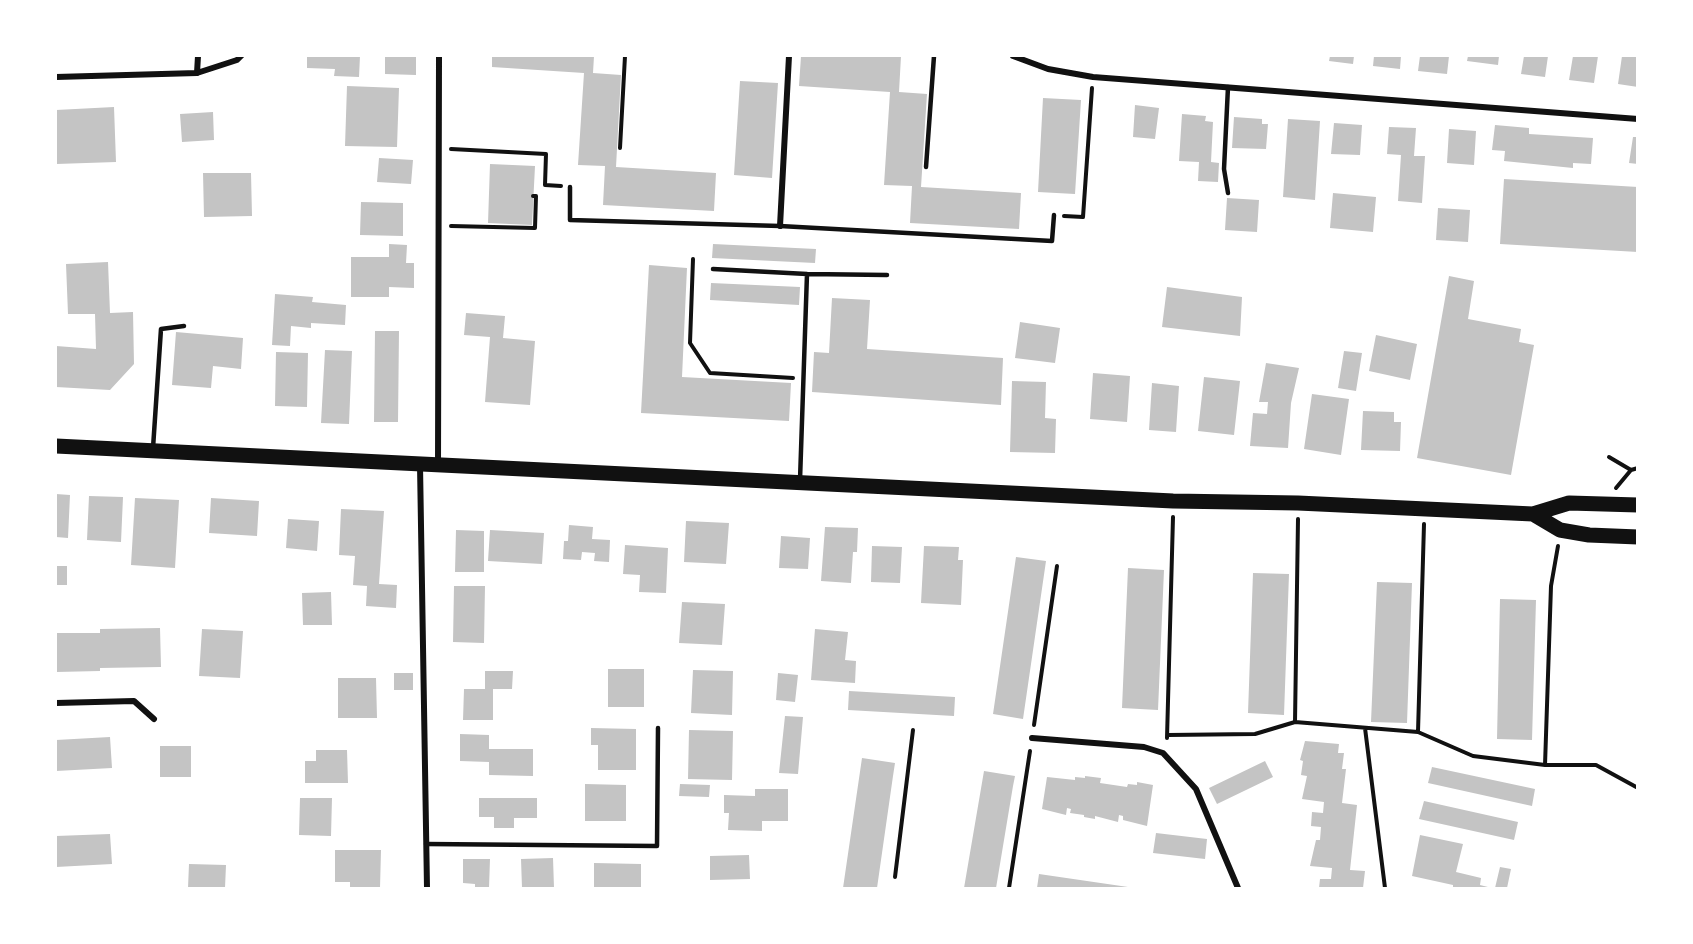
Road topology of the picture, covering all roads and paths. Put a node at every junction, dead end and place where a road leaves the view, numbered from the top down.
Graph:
1 (198, 56) edge
2 (241, 56) edge
3 (439, 56) edge
4 (625, 56) edge
5 (789, 56) edge
6 (933, 56) edge
7 (1013, 56) edge
8 (197, 73) junction
9 (1093, 77) junction
10 (56, 78) edge
11 (1228, 87) junction
12 (1638, 119) edge
13 (438, 148) junction
14 (620, 148) dead end
15 (926, 167) dead end
16 (570, 187) joint
17 (1228, 193) dead end
18 (533, 196) dead end
19 (1054, 216) joint
20 (438, 226) junction
21 (780, 226) junction
22 (693, 259) dead end
23 (713, 268) dead end
24 (807, 274) junction
25 (887, 275) dead end
26 (184, 326) dead end
27 (803, 378) junction
28 (56, 446) edge
29 (153, 451) junction
30 (1609, 457) dead end
31 (420, 465) junction
32 (438, 466) junction
33 (1638, 468) edge
34 (1631, 470) junction
35 (800, 482) junction
36 (1173, 501) junction
37 (1298, 503) junction
38 (1604, 504) junction
39 (1638, 505) edge
40 (1425, 508) junction
41 (1533, 514) junction
42 (1560, 530) junction
43 (1638, 537) edge
44 (1057, 566) dead end
45 (56, 702) edge
46 (154, 719) dead end
47 (1295, 722) junction
48 (658, 728) dead end
49 (1365, 728) junction
50 (913, 730) dead end
51 (1418, 732) junction
52 (1168, 735) junction
53 (1032, 738) junction
54 (1163, 753) junction
55 (1545, 765) junction
56 (1638, 788) edge
57 (426, 844) junction
58 (895, 877) dead end
59 (427, 888) edge
60 (1009, 888) edge
61 (1238, 888) edge
62 (1385, 888) edge

1 - 8 street
2 - 8 street
3 - 13 street
4 - 14 path
5 - 21 street
6 - 15 lane
7 - 9 street
8 - 10 street
9 - 11 street
9 - 19 path
11 - 12 street
11 - 17 lane
13 - 16 path
13 - 20 street
16 - 21 lane
18 - 20 path
19 - 21 lane
20 - 32 street
22 - 27 path
23 - 24 lane
24 - 25 lane
24 - 27 lane
26 - 29 lane
27 - 35 lane
28 - 29 main road
29 - 31 main road
30 - 34 path
31 - 32 main road
31 - 57 street
32 - 35 main road
33 - 34 path
34 - 38 path
35 - 36 main road
36 - 37 main road
36 - 52 path
37 - 40 main road
37 - 47 path
38 - 39 main road
38 - 41 main road
40 - 41 main road
40 - 51 path
41 - 42 main road
42 - 43 main road
42 - 55 path
44 - 53 path
45 - 46 street
47 - 49 path
47 - 52 path
48 - 57 lane
49 - 51 path
49 - 62 path
50 - 58 path
51 - 55 path
52 - 54 path
53 - 54 street
53 - 60 path
54 - 61 street
55 - 56 path
57 - 59 street

